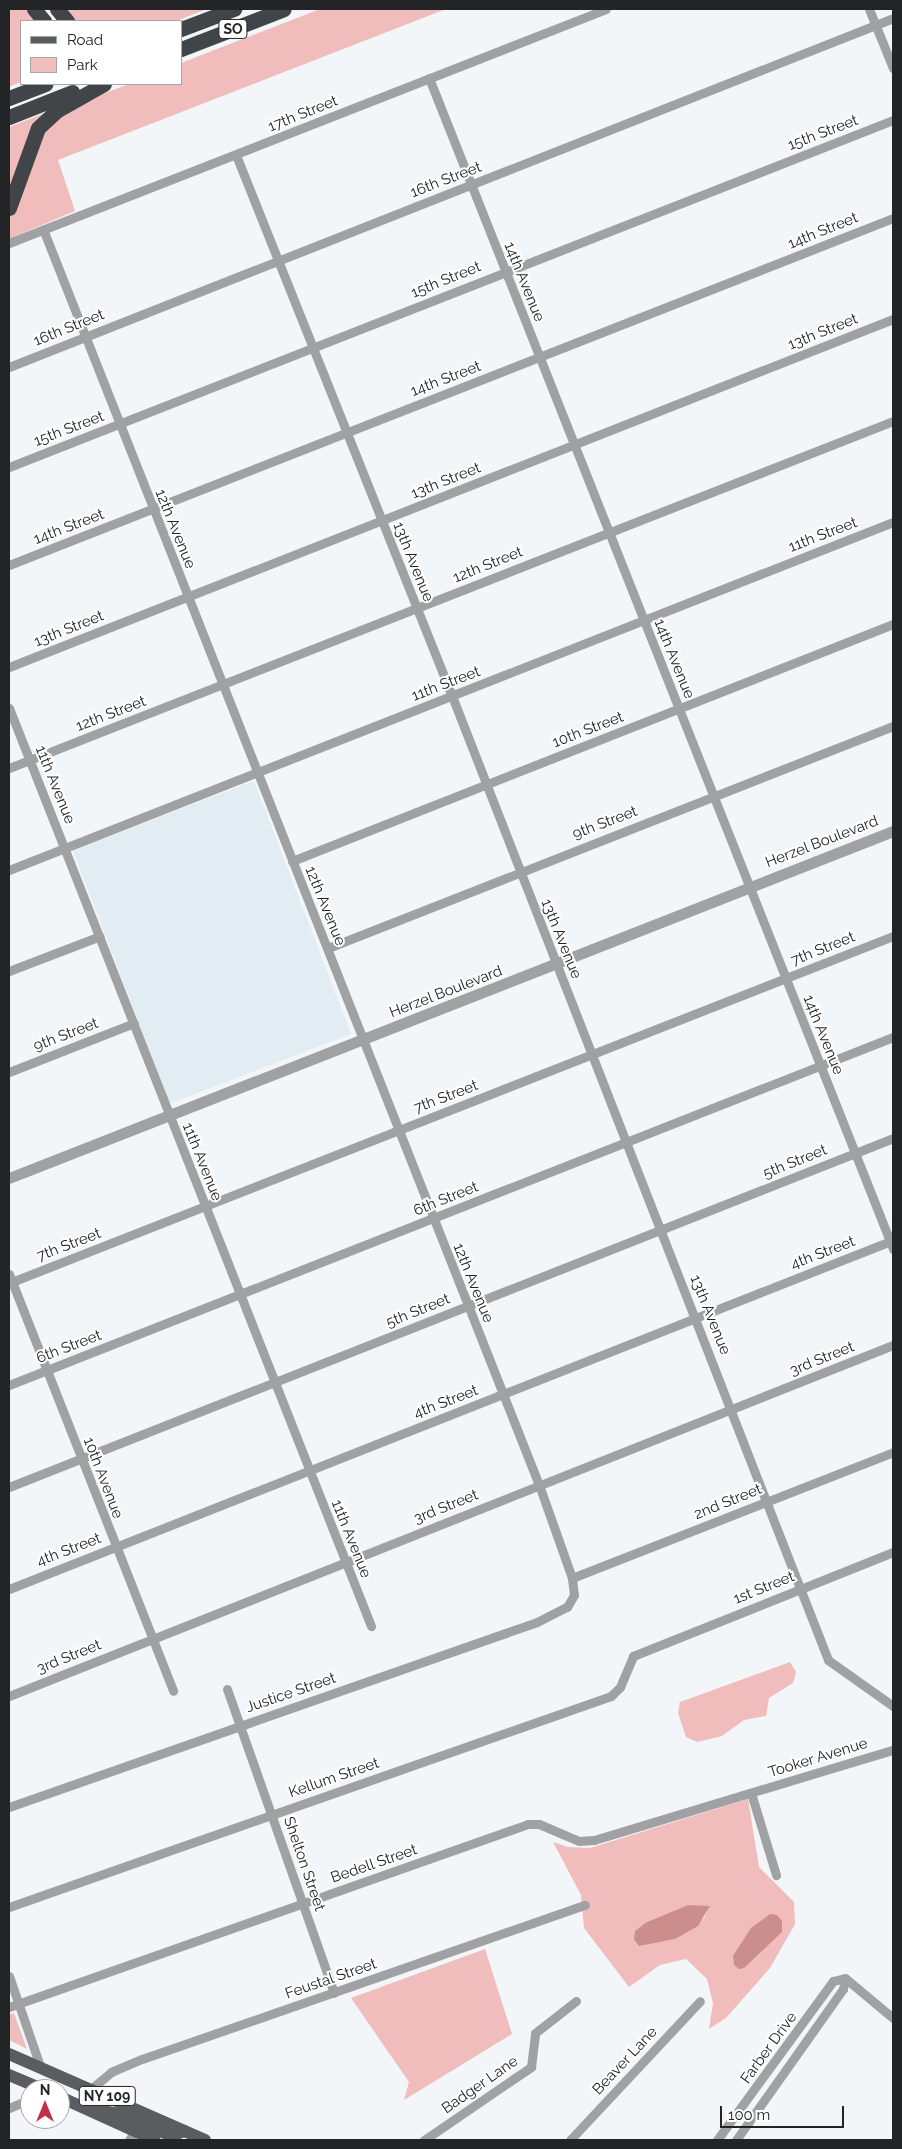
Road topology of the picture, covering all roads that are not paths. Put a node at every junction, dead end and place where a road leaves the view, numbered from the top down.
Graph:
1 (34, 9) edge
2 (57, 9) edge
3 (234, 9) edge
4 (284, 9) edge
5 (606, 9) edge
6 (869, 9) edge
7 (893, 18) edge
8 (43, 20) edge
9 (66, 20) edge
10 (875, 25) junction
11 (185, 27) edge
12 (182, 49) edge
13 (893, 68) edge
14 (429, 78) junction
15 (42, 85) edge
16 (91, 85) edge
17 (102, 85) edge
18 (9, 98) edge
19 (9, 117) edge
20 (893, 120) edge
21 (236, 155) junction
22 (471, 185) junction
23 (9, 208) edge
24 (893, 218) edge
25 (42, 229) junction
26 (9, 243) edge
27 (277, 260) junction
28 (505, 271) junction
29 (893, 319) edge
30 (84, 336) junction
31 (312, 348) junction
32 (539, 357) junction
33 (9, 367) edge
34 (893, 421) edge
35 (118, 424) junction
36 (346, 433) junction
37 (574, 445) junction
38 (9, 467) edge
39 (152, 510) junction
40 (382, 521) junction
41 (893, 522) edge
42 (610, 531) junction
43 (9, 565) edge
44 (188, 596) junction
45 (417, 608) junction
46 (644, 620) junction
47 (893, 624) edge
48 (9, 667) edge
49 (223, 685) junction
50 (452, 696) junction
51 (9, 708) edge
52 (680, 708) junction
53 (893, 726) edge
54 (30, 760) junction
55 (9, 768) edge
56 (258, 772) junction
57 (486, 784) junction
58 (714, 796) junction
59 (893, 831) edge
60 (65, 848) junction
61 (292, 861) junction
62 (9, 870) edge
63 (520, 871) junction
64 (750, 886) junction
65 (100, 936) junction
66 (893, 936) edge
67 (328, 948) junction
68 (557, 964) junction
69 (9, 971) edge
70 (786, 979) junction
71 (134, 1023) junction
72 (893, 1037) edge
73 (363, 1040) junction
74 (592, 1055) junction
75 (821, 1066) junction
76 (9, 1072) edge
77 (168, 1116) junction
78 (398, 1130) junction
79 (893, 1138) edge
80 (627, 1142) junction
81 (855, 1153) junction
82 (9, 1178) edge
83 (205, 1207) junction
84 (433, 1219) junction
85 (661, 1230) junction
86 (892, 1244) edge
87 (10, 1280) edge
88 (240, 1294) junction
89 (468, 1306) junction
90 (696, 1317) junction
91 (893, 1345) edge
92 (46, 1370) junction
93 (274, 1382) junction
94 (9, 1385) edge
95 (503, 1394) junction
96 (730, 1410) junction
97 (893, 1452) edge
98 (81, 1459) junction
99 (309, 1470) junction
100 (539, 1485) junction
101 (9, 1487) edge
102 (766, 1502) junction
103 (116, 1547) junction
104 (893, 1552) edge
105 (346, 1562) junction
106 (572, 1578) junction
107 (800, 1588) junction
108 (9, 1589) edge
109 (574, 1595) joint
110 (371, 1626) dead end
111 (152, 1639) junction
112 (646, 1650) joint
113 (227, 1689) dead end
114 (172, 1691) dead end
115 (9, 1696) edge
116 (893, 1706) edge
117 (240, 1725) junction
118 (893, 1750) edge
119 (751, 1793) junction
120 (9, 1807) edge
121 (272, 1814) junction
122 (776, 1875) dead end
123 (303, 1904) junction
124 (585, 1905) dead end
125 (9, 1907) edge
126 (9, 1976) edge
127 (845, 1978) junction
128 (334, 1993) junction
129 (576, 2000) dead end
130 (700, 2001) dead end
131 (19, 2003) junction
132 (9, 2007) edge
133 (893, 2018) edge
134 (9, 2054) edge
135 (9, 2060) edge
136 (36, 2064) junction
137 (91, 2089) junction
138 (70, 2101) edge
139 (79, 2105) junction
140 (184, 2131) junction
141 (132, 2136) edge
142 (155, 2140) edge
143 (205, 2140) edge
144 (424, 2140) edge
145 (570, 2140) edge
146 (718, 2140) edge
147 (736, 2140) edge

1 - 8 highway
2 - 9 highway
3 - 11 highway, SO
4 - 12 highway, SO
5 - 14 street, 17th Street
6 - 10 street
7 - 10 street, 16th Street
10 - 13 street
10 - 22 street, 16th Street
14 - 21 street, 17th Street
14 - 22 street, 14th Avenue
15 - 18 highway
16 - 19 highway
17 - 23 highway
20 - 28 street, 15th Street
21 - 25 street, 17th Street
21 - 27 street, 13th Avenue
22 - 27 street, 16th Street
22 - 28 street, 14th Avenue
24 - 32 street, 14th Street
25 - 26 street, 17th Street
25 - 30 street, 12th Avenue
27 - 30 street, 16th Street
27 - 31 street, 13th Avenue
28 - 31 street, 15th Street
28 - 32 street, 14th Avenue
29 - 37 street, 13th Street
30 - 33 street, 16th Street
30 - 35 street, 12th Avenue
31 - 35 street, 15th Street
31 - 36 street, 13th Avenue
32 - 36 street, 14th Street
32 - 37 street, 14th Avenue
34 - 42 street, 12th Street
35 - 38 street, 15th Street
35 - 39 street, 12th Avenue
36 - 39 street, 14th Street
36 - 40 street, 13th Avenue
37 - 40 street, 13th Street
37 - 42 street, 14th Avenue
39 - 43 street, 14th Street
39 - 44 street, 12th Avenue
40 - 44 street, 13th Street
40 - 45 street, 13th Avenue
41 - 46 street, 11th Street
42 - 45 street, 12th Street
42 - 46 street, 14th Avenue
44 - 48 street, 13th Street
44 - 49 street, 12th Avenue
45 - 49 street, 12th Street
45 - 50 street, 13th Avenue
46 - 50 street, 11th Street
46 - 52 street, 14th Avenue
47 - 52 street, 10th Street
49 - 54 street, 12th Street
49 - 56 street, 12th Avenue
50 - 56 street, 11th Street
50 - 57 street, 13th Avenue
51 - 54 street, 11th Avenue
52 - 57 street, 10th Street
52 - 58 street, 14th Avenue
53 - 58 street, 9th Street
54 - 55 street, 12th Street
54 - 60 street, 11th Avenue
56 - 60 street, 11th Street
56 - 61 street, 12th Avenue
57 - 61 street, 10th Street
57 - 63 street, 13th Avenue
58 - 63 street, 9th Street
58 - 64 street, 14th Avenue
59 - 64 street, Herzel Boulevard
60 - 62 street, 11th Street
60 - 65 street, 11th Avenue
61 - 67 street, 12th Avenue
63 - 67 street, 9th Street
63 - 68 street, 13th Avenue
64 - 68 street, Herzel Boulevard
64 - 70 street, 14th Avenue
65 - 69 street
65 - 71 street, 11th Avenue
66 - 70 street, 7th Street
67 - 73 street, 12th Avenue
68 - 73 street, Herzel Boulevard
68 - 74 street, 13th Avenue
70 - 74 street, 7th Street
70 - 75 street, 14th Avenue
71 - 76 street, 9th Street
71 - 77 street, 11th Avenue
72 - 75 street, 6th Street
73 - 77 street, Herzel Boulevard
73 - 78 street, 12th Avenue
74 - 78 street, 7th Street
74 - 80 street, 13th Avenue
75 - 80 street, 6th Street
75 - 81 street, 14th Avenue
77 - 82 street, Herzel Boulevard
77 - 83 street, 11th Avenue
78 - 83 street, 7th Street
78 - 84 street, 12th Avenue
79 - 81 street, 5th Street
80 - 84 street, 6th Street
80 - 85 street, 13th Avenue
81 - 85 street, 5th Street
81 - 86 street, 14th Avenue
83 - 87 street, 7th Street
83 - 88 street, 11th Avenue
84 - 88 street, 6th Street
84 - 89 street, 12th Avenue
85 - 89 street, 5th Street
85 - 90 street, 13th Avenue
86 - 90 street, 4th Street
87 - 92 street, 10th Avenue
88 - 92 street, 6th Street
88 - 93 street, 11th Avenue
89 - 93 street, 5th Street
89 - 95 street, 12th Avenue
90 - 95 street, 4th Street
90 - 96 street, 13th Avenue
91 - 96 street, 3rd Street
92 - 94 street, 6th Street
92 - 98 street, 10th Avenue
93 - 98 street, 5th Street
93 - 99 street, 11th Avenue
95 - 99 street, 4th Street
95 - 100 street, 12th Avenue
96 - 100 street, 3rd Street
96 - 102 street, 13th Avenue
97 - 102 street, 2nd Street
98 - 101 street, 5th Street
98 - 103 street, 10th Avenue
99 - 103 street, 4th Street
99 - 105 street, 11th Avenue
100 - 105 street, 3rd Street
100 - 106 street, 12th Avenue
102 - 106 street, 2nd Street
102 - 107 street, 13th Avenue
103 - 108 street, 4th Street
103 - 111 street, 10th Avenue
104 - 107 street, 1st Street
105 - 110 street, 11th Avenue
105 - 111 street, 3rd Street
106 - 109 street, 12th Avenue
107 - 112 street, 1st Street
107 - 116 street, 13th Avenue
109 - 117 street, Justice Street
111 - 114 street, 10th Avenue
111 - 115 street, 3rd Street
112 - 121 street, Kellum Street
113 - 117 street, Shelton Street
117 - 120 street, Justice Street
117 - 121 street, Shelton Street
118 - 119 street, Tooker Avenue
119 - 122 street
119 - 123 street, Bedell Street
121 - 123 street, Shelton Street
121 - 125 street, Kellum Street
123 - 128 street, Shelton Street
123 - 131 street, Bedell Street
124 - 128 street, Feustal Street
126 - 131 street
127 - 133 street
127 - 146 street, Farber Drive
127 - 147 street, Farber Drive
128 - 137 street, Feustal Street
129 - 144 street, Badger Lane
130 - 145 street, Beaver Lane
131 - 132 street, Bedell Street
131 - 136 street
134 - 136 main road, NY 109
135 - 136 main road
136 - 137 main road, NY 109
137 - 140 main road, NY 109
138 - 139 main road, NY 109
139 - 140 main road
139 - 141 main road, NY 109
140 - 143 main road, NY 109
141 - 142 main road, NY 109

